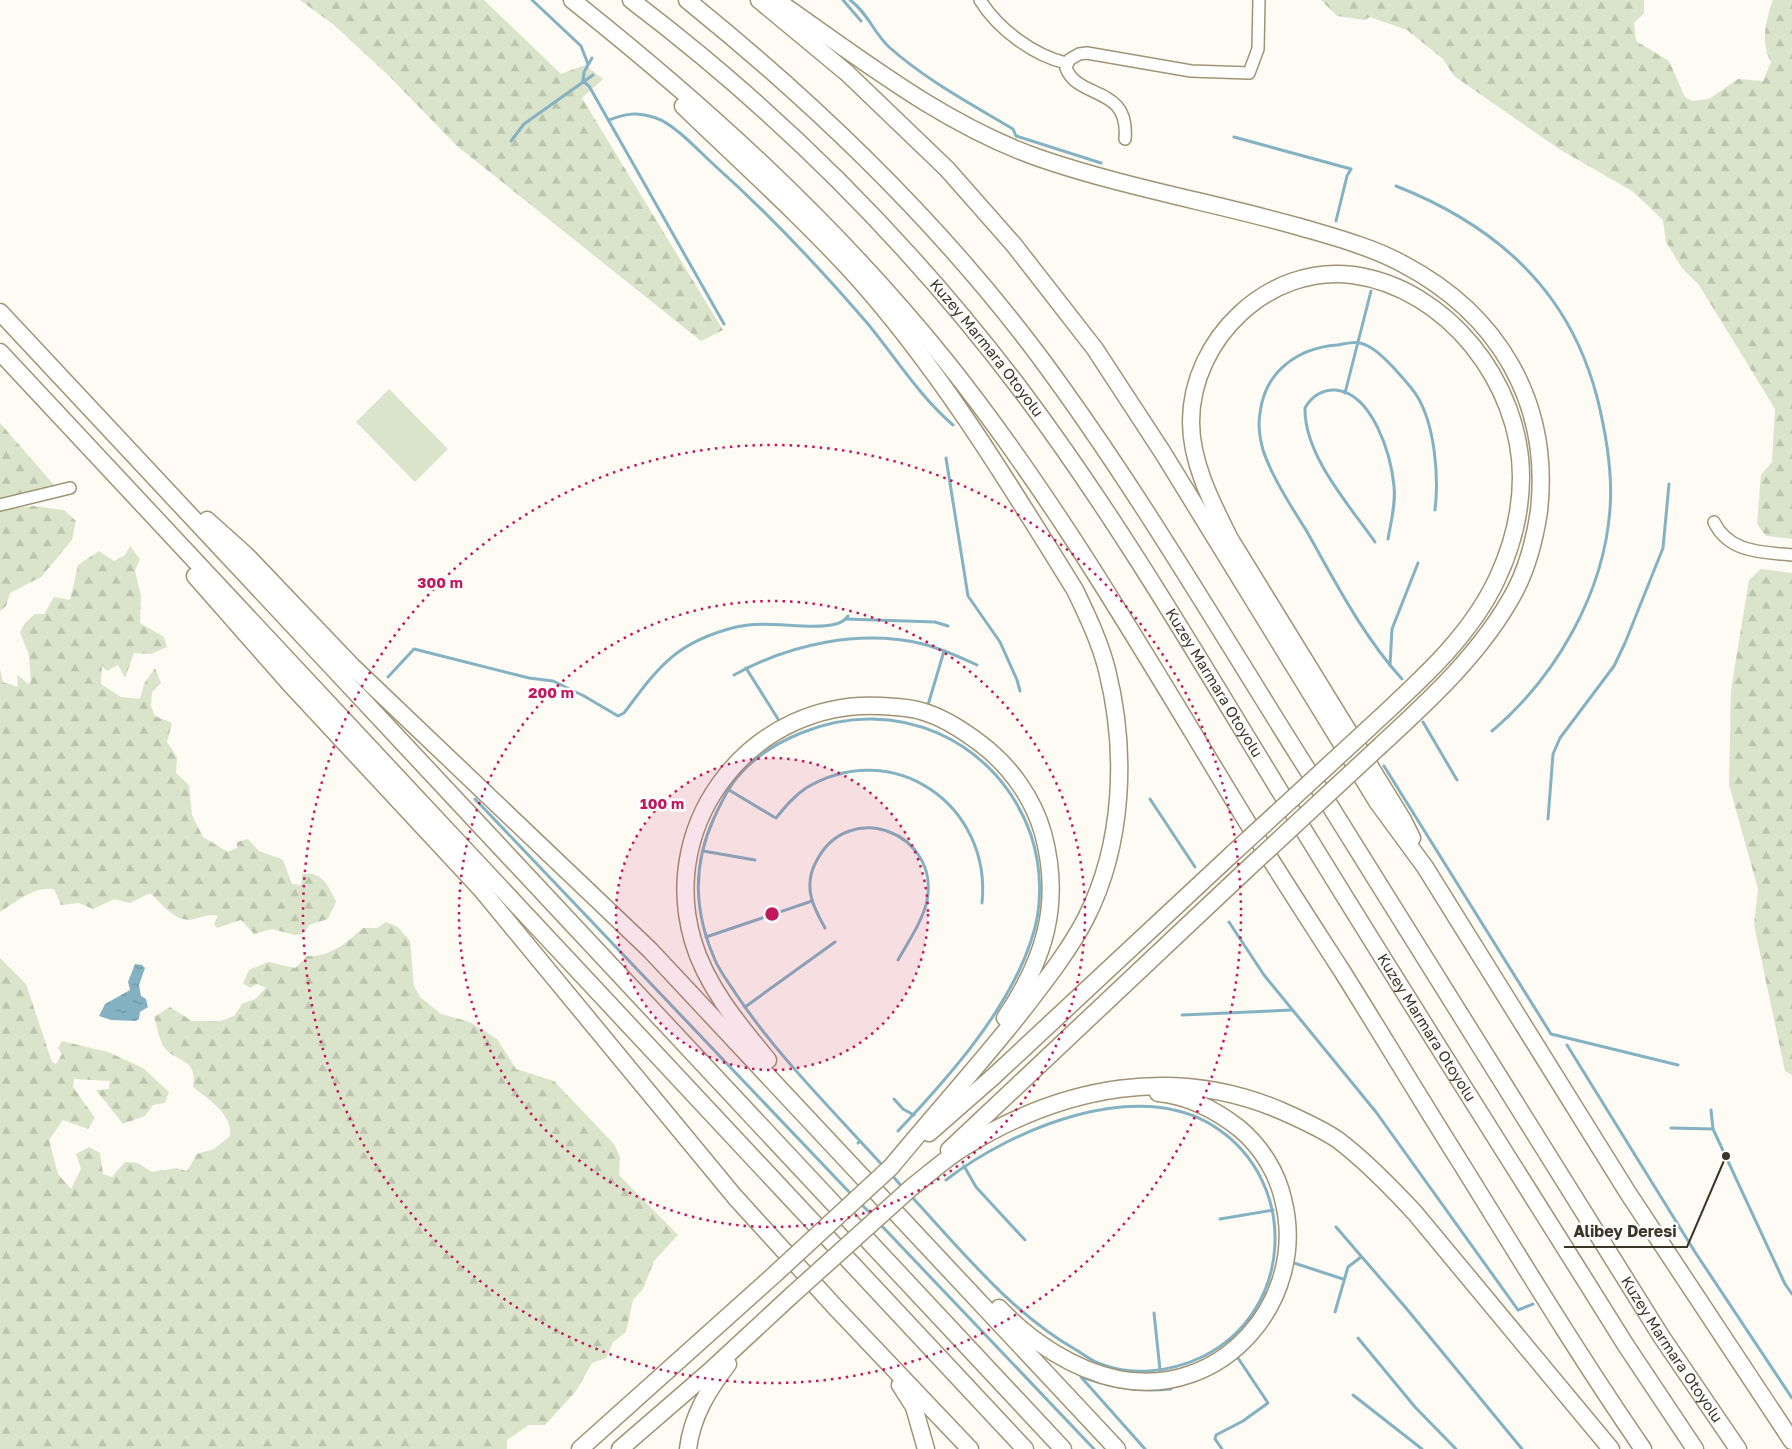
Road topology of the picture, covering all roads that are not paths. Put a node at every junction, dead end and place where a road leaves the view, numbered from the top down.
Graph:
1 (572, 0) edge
2 (631, 0) edge
3 (687, 0) edge
4 (759, 0) edge
5 (776, 0) edge
6 (980, 0) edge
7 (1259, 0) edge
8 (616, 36) junction
9 (1066, 64) junction
10 (1125, 139) dead end
11 (0, 312) edge
12 (0, 352) edge
13 (70, 488) dead end
14 (169, 492) junction
15 (0, 505) edge
16 (159, 522) junction
17 (1714, 522) dead end
18 (1792, 555) edge
19 (1425, 867) junction
20 (948, 1098) junction
21 (1066, 1102) junction
22 (822, 1134) junction
23 (891, 1167) junction
24 (912, 1186) junction
25 (905, 1223) junction
26 (836, 1308) junction
27 (754, 1330) junction
28 (1792, 1441) edge
29 (580, 1449) edge
30 (620, 1449) edge
31 (688, 1449) edge
32 (926, 1449) edge
33 (970, 1449) edge
34 (1025, 1449) edge
35 (1063, 1449) edge
36 (1117, 1449) edge
37 (1611, 1449) edge
38 (1642, 1449) edge
39 (1696, 1449) edge
40 (1738, 1449) edge

1 - 8 highway
2 - 39 highway, Kuzey Marmara Otoyolu
3 - 40 highway, Kuzey Marmara Otoyolu
4 - 19 highway
5 - 24 highway, bridge
6 - 9 street
7 - 9 street
8 - 20 highway
8 - 38 highway
9 - 10 street
11 - 14 highway
12 - 16 highway
13 - 15 street
14 - 22 highway
14 - 35 highway
16 - 26 highway
16 - 34 highway
17 - 18 street
19 - 23 highway, bridge
19 - 28 highway
20 - 22 highway
20 - 23 highway
21 - 24 highway
21 - 25 highway
21 - 37 highway
22 - 25 highway
23 - 29 highway, bridge
24 - 27 highway, bridge
25 - 36 highway
26 - 32 highway
26 - 33 highway
27 - 30 highway
27 - 31 highway

